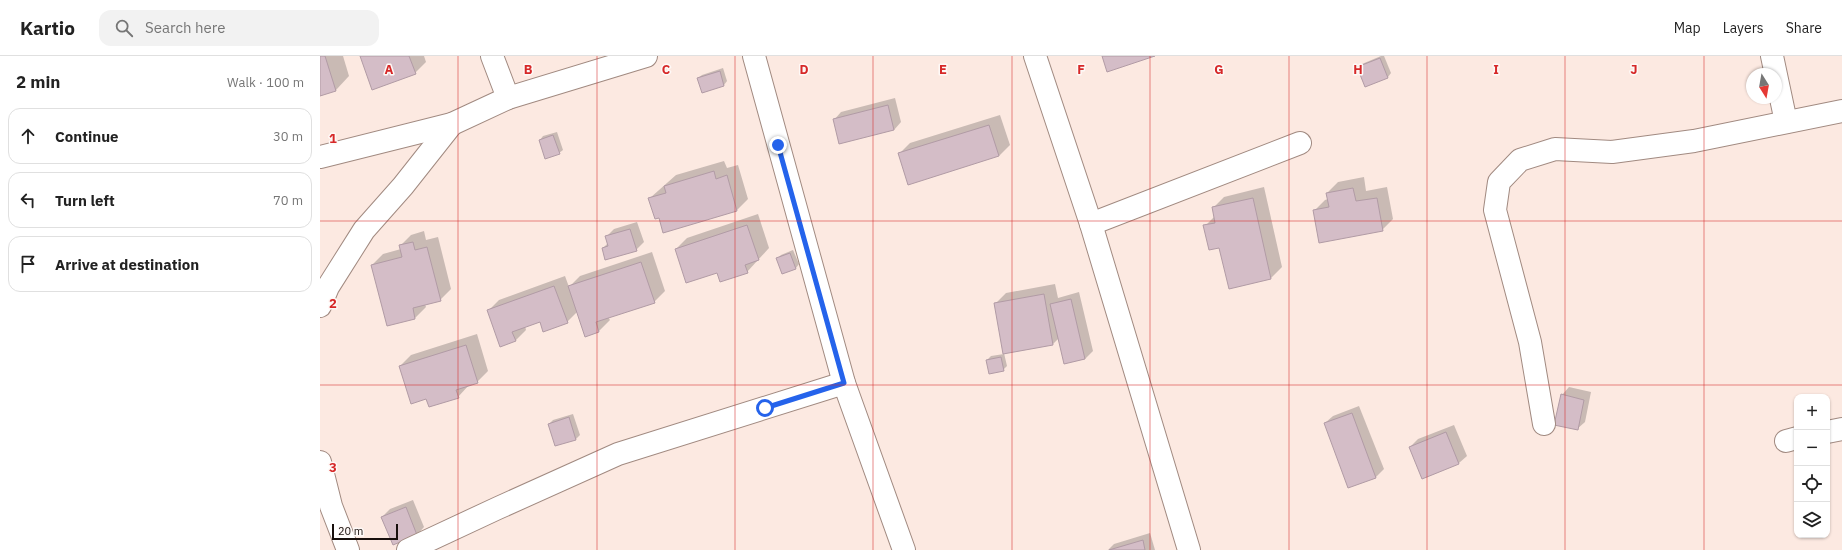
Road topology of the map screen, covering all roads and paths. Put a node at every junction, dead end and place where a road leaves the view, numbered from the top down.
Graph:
1 (492, 56) edge
2 (646, 56) edge
3 (754, 56) edge
4 (1035, 56) edge
5 (1772, 56) edge
6 (508, 98) junction
7 (1842, 111) edge
8 (1786, 122) junction
9 (452, 124) junction
10 (1300, 143) dead end
11 (320, 157) edge
12 (1091, 224) junction
13 (320, 306) edge
14 (844, 383) junction
15 (1544, 424) dead end
16 (1842, 429) edge
17 (1830, 431) edge
18 (320, 462) edge
19 (348, 550) edge
20 (408, 550) edge
21 (904, 550) edge
22 (1189, 550) edge

1 - 6 street
2 - 6 street
3 - 14 street
4 - 12 street
5 - 8 street
6 - 9 street
7 - 8 street
8 - 15 street
9 - 11 street
9 - 13 street
10 - 12 street
12 - 22 street
14 - 20 street
14 - 21 street
16 - 17 street
18 - 19 street

